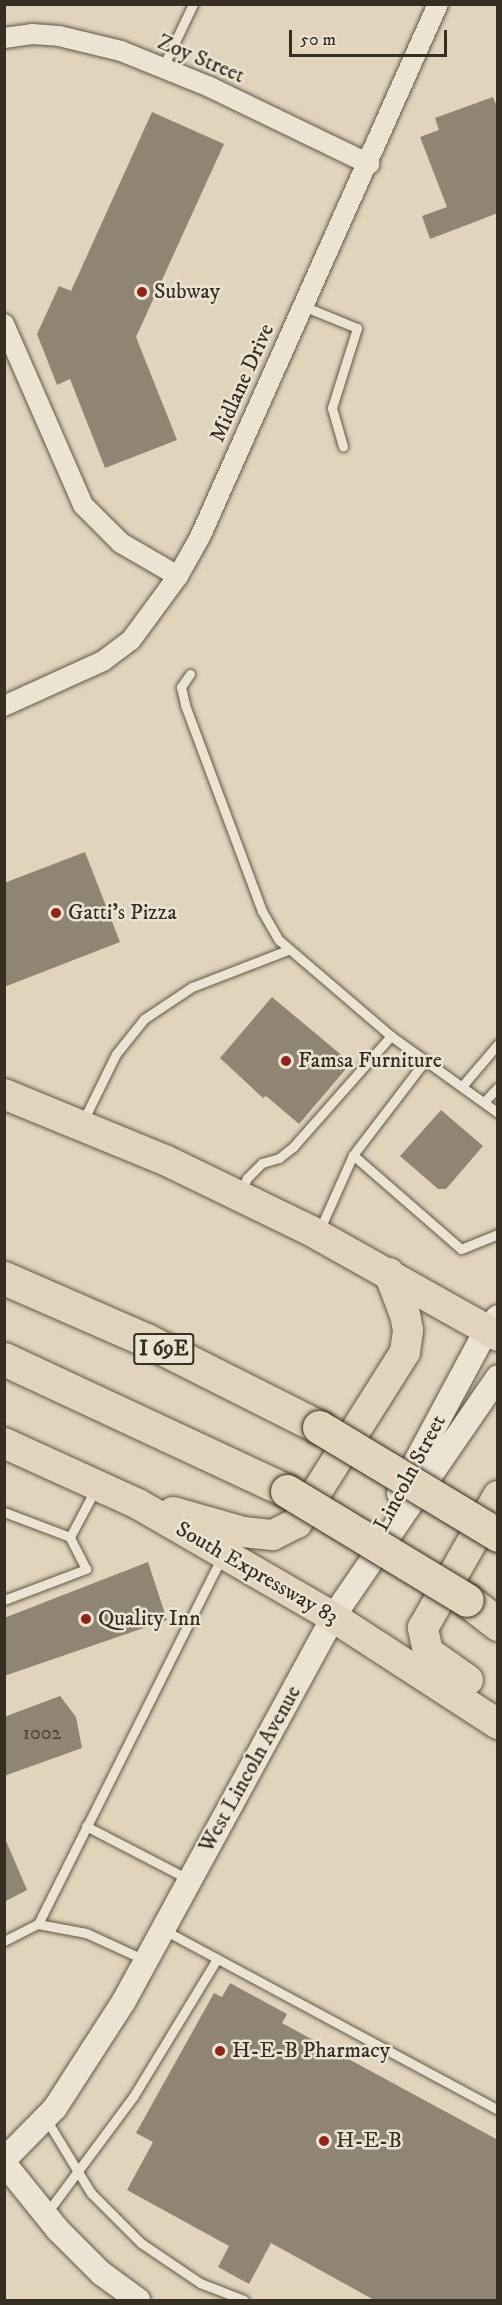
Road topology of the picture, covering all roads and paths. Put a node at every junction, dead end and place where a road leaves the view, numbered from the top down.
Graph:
1 (193, 4) edge
2 (438, 4) edge
3 (4, 38) edge
4 (163, 67) junction
5 (369, 164) junction
6 (303, 306) junction
7 (4, 324) edge
8 (343, 446) dead end
9 (178, 576) junction
10 (190, 674) dead end
11 (4, 706) edge
12 (288, 950) junction
13 (391, 1036) junction
14 (498, 1044) edge
15 (424, 1062) junction
16 (463, 1085) junction
17 (497, 1089) edge
18 (4, 1094) edge
19 (484, 1102) junction
20 (498, 1113) edge
21 (81, 1126) junction
22 (352, 1155) junction
23 (239, 1196) junction
24 (317, 1234) junction
25 (498, 1234) edge
26 (389, 1273) junction
27 (4, 1278) edge
28 (494, 1327) edge
29 (4, 1359) edge
30 (498, 1377) edge
31 (4, 1443) edge
32 (98, 1485) junction
33 (498, 1496) edge
34 (138, 1504) junction
35 (4, 1512) edge
36 (498, 1535) edge
37 (70, 1537) junction
38 (223, 1553) junction
39 (4, 1600) edge
40 (333, 1617) junction
41 (498, 1624) edge
42 (498, 1702) edge
43 (498, 1724) edge
44 (86, 1826) junction
45 (190, 1880) junction
46 (38, 1924) junction
47 (163, 1929) junction
48 (4, 1941) edge
49 (217, 1959) junction
50 (146, 1960) junction
51 (498, 2110) edge
52 (46, 2119) junction
53 (4, 2161) edge
54 (79, 2170) junction
55 (46, 2214) junction
56 (221, 2297) edge
57 (138, 2301) edge
58 (244, 2301) edge

1 - 4 lane
2 - 5 street, Midlane Drive
3 - 4 street, Zoy Street
4 - 5 street, Zoy Street
5 - 6 street, Midlane Drive
6 - 8 lane
6 - 9 street, Midlane Drive
7 - 9 street
9 - 11 street, Midlane Drive
10 - 12 lane
12 - 13 lane
12 - 21 lane
13 - 15 lane
13 - 23 lane
14 - 16 lane
15 - 16 lane
15 - 22 lane
16 - 19 lane
17 - 19 lane
18 - 21 main road
19 - 20 lane
21 - 23 main road
22 - 24 lane
22 - 25 lane
23 - 24 main road
24 - 26 main road
26 - 28 main road
26 - 34 main road
27 - 36 highway, I 69E, bridge
28 - 40 street, Lincoln Street
29 - 41 highway, bridge
30 - 40 street, West Lincoln Avenue
31 - 32 main road, South Expressway 83
32 - 34 main road, South Expressway 83
32 - 37 lane
33 - 42 main road
34 - 38 main road, South Expressway 83
35 - 37 lane
37 - 39 lane
38 - 40 main road, South Expressway 83
38 - 44 lane
40 - 43 main road, South Expressway 83
40 - 45 street, West Lincoln Avenue
44 - 45 lane
44 - 46 lane
45 - 47 street, West Lincoln Avenue
46 - 48 lane
46 - 50 lane
47 - 49 lane
47 - 50 street, West Lincoln Avenue
49 - 51 lane
49 - 54 lane
50 - 52 street, West Lincoln Avenue
52 - 53 street, West Lincoln Avenue
52 - 54 lane
53 - 55 street
54 - 55 lane
54 - 56 lane
55 - 57 street
56 - 58 lane

